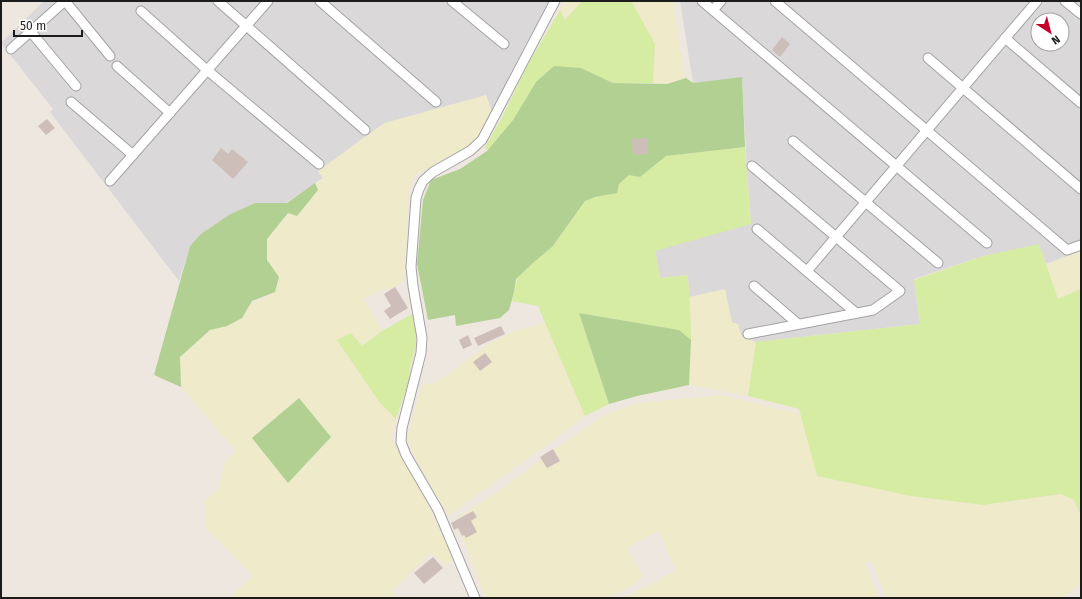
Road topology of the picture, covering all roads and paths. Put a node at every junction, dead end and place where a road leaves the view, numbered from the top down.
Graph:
1 (218, 1) edge
2 (268, 1) edge
3 (320, 1) edge
4 (452, 1) edge
5 (555, 1) edge
6 (702, 1) edge
7 (721, 1) edge
8 (775, 1) edge
9 (1037, 1) edge
10 (1065, 1) edge
11 (713, 10) junction
12 (141, 11) dead end
13 (1081, 14) edge
14 (247, 25) junction
15 (30, 32) junction
16 (1005, 38) junction
17 (504, 44) dead end
18 (11, 49) dead end
19 (110, 56) dead end
20 (928, 58) dead end
21 (116, 66) dead end
22 (207, 70) junction
23 (76, 86) dead end
24 (963, 88) junction
25 (71, 102) dead end
26 (436, 102) dead end
27 (1081, 103) edge
28 (170, 113) junction
29 (365, 130) dead end
30 (927, 131) junction
31 (793, 141) dead end
32 (133, 155) junction
33 (319, 164) dead end
34 (752, 166) dead end
35 (897, 166) junction
36 (110, 181) dead end
37 (1081, 189) edge
38 (866, 202) junction
39 (757, 229) dead end
40 (836, 237) junction
41 (987, 243) dead end
42 (1081, 245) edge
43 (938, 263) dead end
44 (807, 271) junction
45 (754, 286) dead end
46 (856, 313) junction
47 (798, 324) junction
48 (748, 334) dead end
49 (475, 598) edge

1 - 14 street
2 - 14 street
3 - 26 street
4 - 17 street
5 - 49 street
6 - 11 street
7 - 11 street
8 - 30 street
9 - 16 street
10 - 13 street
11 - 35 street
12 - 22 street
14 - 22 street
14 - 29 street
15 - 18 street
15 - 19 street
15 - 23 street
16 - 24 street
16 - 27 street
20 - 24 street
21 - 28 street
22 - 28 street
22 - 33 street
24 - 30 street
24 - 37 street
25 - 32 street
28 - 32 street
30 - 35 street
30 - 42 street
31 - 38 street
32 - 36 street
34 - 40 street
35 - 38 street
35 - 41 street
38 - 40 street
38 - 43 street
39 - 44 street
40 - 44 street
40 - 46 street
44 - 46 street
45 - 47 street
46 - 47 street
47 - 48 street

